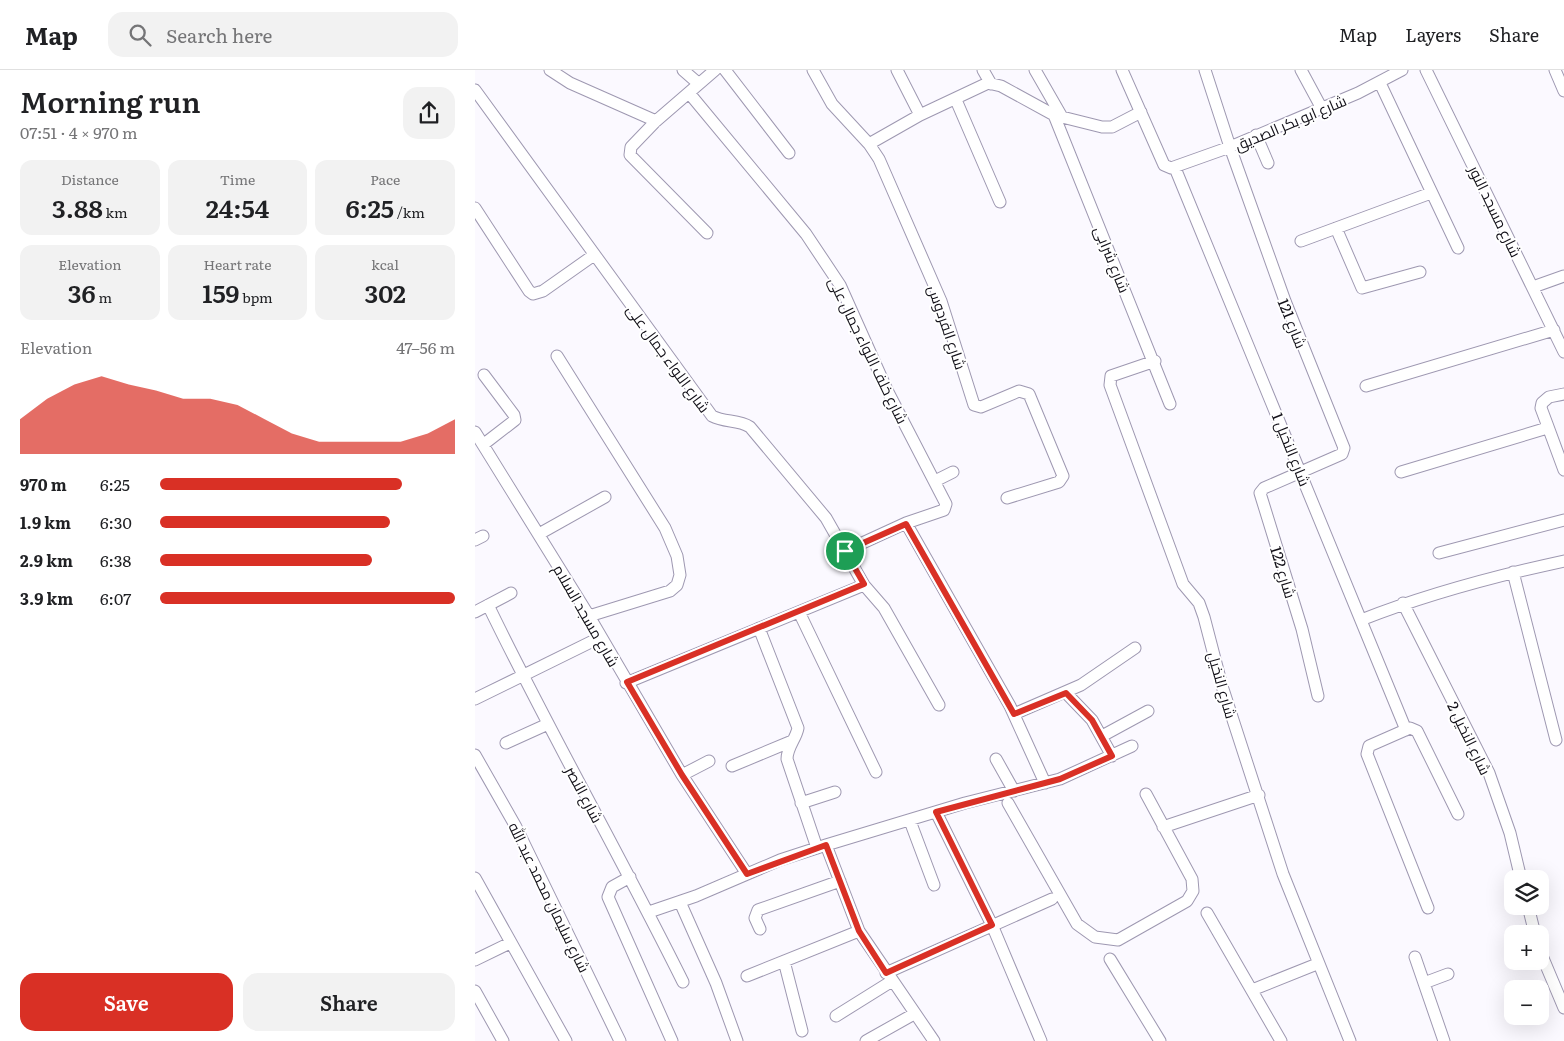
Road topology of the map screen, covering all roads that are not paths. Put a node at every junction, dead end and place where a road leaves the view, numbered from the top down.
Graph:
1 (550, 70) edge
2 (683, 70) edge
3 (715, 70) edge
4 (725, 70) edge
5 (813, 70) edge
6 (897, 70) edge
7 (983, 70) edge
8 (1035, 70) edge
9 (1122, 70) edge
10 (1205, 70) edge
11 (1301, 70) edge
12 (1402, 70) edge
13 (1426, 70) edge
14 (1555, 70) edge
15 (1380, 83) junction
16 (699, 84) junction
17 (991, 84) junction
18 (475, 90) edge
19 (1564, 91) edge
20 (689, 93) junction
21 (956, 100) junction
22 (1321, 107) junction
23 (1141, 112) junction
24 (920, 115) junction
25 (1058, 116) junction
26 (656, 121) junction
27 (1256, 135) junction
28 (869, 144) junction
29 (1230, 147) junction
30 (789, 153) dead end
31 (1268, 163) dead end
32 (1175, 168) junction
33 (1431, 193) junction
34 (1001, 202) dead end
35 (475, 208) edge
36 (1337, 228) junction
37 (707, 233) dead end
38 (1301, 241) dead end
39 (1458, 248) dead end
40 (594, 255) junction
41 (1420, 272) dead end
42 (1564, 276) edge
43 (1533, 287) junction
44 (1554, 330) junction
45 (1564, 352) edge
46 (557, 356) dead end
47 (1155, 361) junction
48 (484, 375) dead end
49 (1366, 386) dead end
50 (1564, 394) edge
51 (1170, 404) dead end
52 (1547, 424) junction
53 (475, 432) edge
54 (483, 444) junction
55 (1564, 470) edge
56 (1301, 471) junction
57 (953, 472) dead end
58 (1401, 472) dead end
59 (935, 481) junction
60 (605, 497) dead end
61 (1007, 498) dead end
62 (1564, 520) edge
63 (906, 524) junction
64 (539, 534) junction
65 (845, 551) junction
66 (1439, 553) dead end
67 (1564, 561) edge
68 (1513, 572) junction
69 (864, 584) junction
70 (511, 593) dead end
71 (1403, 603) junction
72 (489, 605) junction
73 (475, 612) edge
74 (799, 612) junction
75 (589, 616) junction
76 (1361, 620) junction
77 (759, 628) junction
78 (601, 636) junction
79 (1135, 648) dead end
80 (522, 676) junction
81 (627, 682) junction
82 (1066, 693) junction
83 (1318, 696) dead end
84 (475, 699) edge
85 (939, 705) dead end
86 (1148, 711) dead end
87 (1014, 714) junction
88 (548, 724) junction
89 (1406, 730) junction
90 (1102, 736) junction
91 (792, 740) junction
92 (1556, 740) dead end
93 (506, 743) dead end
94 (1132, 746) dead end
95 (475, 755) edge
96 (1112, 756) junction
97 (996, 759) dead end
98 (709, 761) dead end
99 (732, 766) dead end
100 (876, 772) dead end
101 (682, 775) junction
102 (1045, 783) junction
103 (1014, 791) junction
104 (835, 792) dead end
105 (1145, 794) dead end
106 (1259, 795) junction
107 (801, 803) junction
108 (1008, 803) dead end
109 (936, 812) junction
110 (1458, 814) dead end
111 (910, 820) junction
112 (1163, 827) junction
113 (821, 846) junction
114 (1519, 870) edge
115 (747, 874) junction
116 (630, 877) junction
117 (475, 878) edge
118 (840, 881) junction
119 (934, 885) dead end
120 (1052, 899) dead end
121 (680, 902) junction
122 (1428, 908) dead end
123 (649, 912) junction
124 (1207, 913) dead end
125 (992, 925) junction
126 (760, 929) dead end
127 (859, 931) junction
128 (510, 943) junction
129 (1415, 957) dead end
130 (1110, 959) dead end
131 (475, 960) edge
132 (784, 961) junction
133 (1317, 964) junction
134 (1548, 970) edge
135 (1447, 974) dead end
136 (747, 976) dead end
137 (889, 977) junction
138 (683, 982) dead end
139 (1424, 983) junction
140 (1252, 990) junction
141 (475, 991) edge
142 (1564, 1008) edge
143 (914, 1014) junction
144 (836, 1016) dead end
145 (802, 1031) dead end
146 (503, 1041) edge
147 (567, 1041) edge
148 (620, 1041) edge
149 (672, 1041) edge
150 (737, 1041) edge
151 (866, 1041) edge
152 (934, 1041) edge
153 (1041, 1041) edge
154 (1160, 1041) edge
155 (1281, 1041) edge
156 (1350, 1041) edge
157 (1444, 1041) edge

1 - 26 street
2 - 16 street
3 - 16 street
4 - 30 street
5 - 28 street, شارع الفردوس
6 - 24 street
7 - 17 street
8 - 25 street, شارع شرابى
9 - 23 street
10 - 29 street, شارع 121
11 - 22 street
12 - 15 street, شارع ابو بكر الصديق
13 - 43 street, شارع مسجد النور
14 - 19 street
15 - 22 street, شارع ابو بكر الصديق
15 - 33 street
16 - 20 street
17 - 21 street
17 - 25 street
18 - 40 street, شارع اللواء جمال على
20 - 26 street
20 - 59 street, شارع خلف اللواء جمال على
21 - 24 street
21 - 34 street
22 - 27 street, شارع ابو بكر الصديق
23 - 25 street
23 - 32 street
24 - 28 street
25 - 47 street, شارع شرابى
26 - 37 street
27 - 29 street, شارع ابو بكر الصديق
27 - 31 street
28 - 61 street, شارع الفردوس
29 - 32 street, شارع ابو بكر الصديق
29 - 56 street, شارع 121
32 - 56 street, شارع النخيل 1
33 - 36 street
33 - 39 street
35 - 40 street
36 - 38 street
36 - 41 street
40 - 65 street, شارع اللواء جمال على
42 - 43 street
43 - 44 street, شارع مسجد النور
44 - 45 street, شارع مسجد النور
44 - 49 street
46 - 75 street
47 - 51 street, شارع شرابى
47 - 106 street, شارع النخيل
48 - 54 street
50 - 52 street
52 - 55 street
52 - 58 street
53 - 54 street, شارع مسجد السلام
54 - 64 street, شارع مسجد السلام
56 - 76 street, شارع النخيل 1
56 - 83 street, شارع 122
57 - 59 street
59 - 63 street, شارع خلف اللواء جمال على
60 - 64 street
62 - 66 street
63 - 65 street, شارع خلف اللواء جمال على
63 - 87 street
64 - 75 street, شارع مسجد السلام
65 - 69 street, شارع اللواء جمال على
67 - 68 street
68 - 71 street
68 - 92 street
69 - 74 street
69 - 85 street, شارع اللواء جمال على
70 - 72 street
71 - 76 street
71 - 114 street, شارع النخيل 2
72 - 73 street
72 - 80 street, شارع النصر
74 - 77 street
74 - 100 street
75 - 78 street, شارع مسجد السلام
76 - 89 street, شارع النخيل 1
77 - 81 street
77 - 91 street
78 - 80 street
78 - 81 street, شارع مسجد السلام
79 - 82 street
80 - 84 street
80 - 88 street, شارع النصر
81 - 101 street, شارع مسجد السلام
82 - 87 street
82 - 90 street
86 - 90 street
87 - 102 street
88 - 93 street
88 - 116 street, شارع النصر
89 - 110 street
89 - 122 street
90 - 96 street
91 - 99 street
91 - 107 street
94 - 96 street
95 - 148 street, شارع سليمان محمد عبد الله
96 - 102 street
97 - 103 street
98 - 101 street
101 - 115 street, شارع مسجد السلام
102 - 103 street
103 - 109 street
104 - 107 street
105 - 112 street
106 - 112 street
106 - 133 street, شارع النخيل
107 - 113 street
108 - 112 street
109 - 111 street
109 - 125 street
111 - 113 street
111 - 119 street
113 - 115 street
113 - 118 street
115 - 121 street
116 - 123 street, شارع النصر
116 - 149 street
117 - 128 street
118 - 126 street
118 - 127 street
120 - 125 street
121 - 123 street
121 - 150 street
123 - 138 street, شارع النصر
124 - 140 street
125 - 137 street
125 - 153 street
127 - 132 street
127 - 137 street
128 - 131 street
128 - 147 street
129 - 139 street
130 - 154 street
132 - 136 street
132 - 145 street
133 - 140 street
133 - 156 street, شارع النخيل
134 - 142 street
135 - 139 street
137 - 143 street
137 - 144 street
139 - 157 street
140 - 155 street
141 - 146 street
143 - 151 street
143 - 152 street

